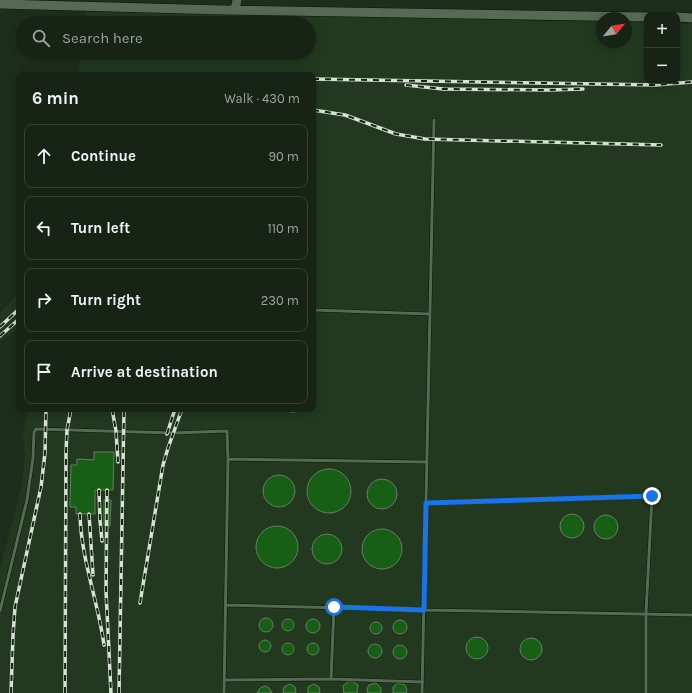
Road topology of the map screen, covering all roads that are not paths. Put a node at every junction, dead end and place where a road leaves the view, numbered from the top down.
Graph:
1 (228, 0) edge
2 (237, 0) edge
3 (0, 4) edge
4 (223, 10) junction
5 (234, 10) junction
6 (644, 17) edge
7 (680, 17) edge
8 (692, 18) edge
9 (434, 120) dead end
10 (316, 310) edge
11 (430, 314) junction
12 (228, 459) junction
13 (426, 462) junction
14 (426, 503) junction
15 (226, 605) junction
16 (334, 607) junction
17 (424, 610) junction
18 (0, 611) edge
19 (646, 614) junction
20 (692, 616) edge
21 (331, 679) junction
22 (224, 680) junction
23 (423, 682) junction
24 (224, 693) edge
25 (422, 693) edge
26 (646, 693) edge

1 - 4 street
2 - 5 street
3 - 4 street
4 - 5 street
5 - 6 street
7 - 8 street
9 - 11 lane
10 - 11 lane
11 - 13 lane
12 - 13 lane
12 - 15 lane
12 - 18 lane
13 - 14 lane
14 - 17 lane
14 - 19 lane
15 - 16 lane
15 - 22 lane
16 - 17 lane
16 - 21 lane
17 - 19 lane
17 - 23 lane
19 - 20 lane
19 - 26 lane
21 - 22 lane
21 - 23 lane
22 - 24 lane
23 - 25 lane

